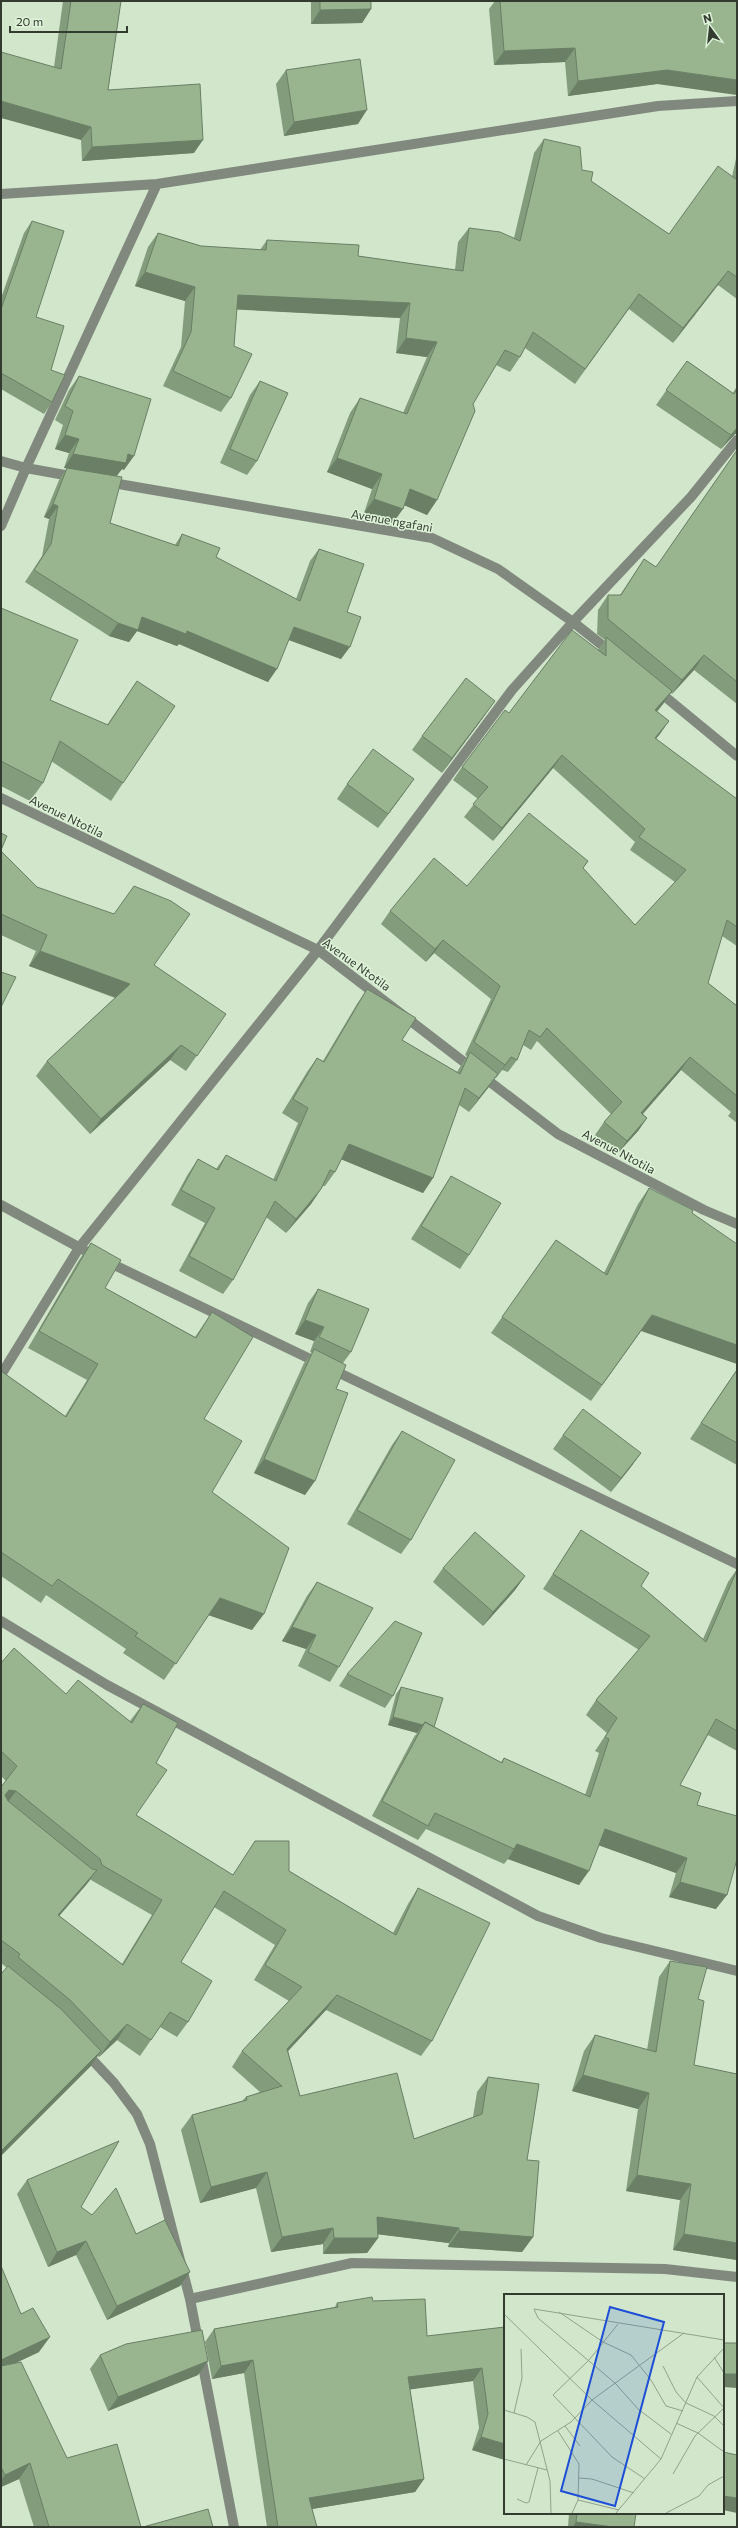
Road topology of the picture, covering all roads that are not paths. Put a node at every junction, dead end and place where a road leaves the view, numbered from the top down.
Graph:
1 (737, 101) edge
2 (158, 184) junction
3 (1, 194) edge
4 (737, 440) edge
5 (1, 461) edge
6 (26, 468) junction
7 (1, 526) edge
8 (573, 622) junction
9 (622, 662) edge
10 (646, 681) edge
11 (737, 756) edge
12 (1, 798) edge
13 (318, 950) junction
14 (1, 1204) edge
15 (737, 1224) edge
16 (79, 1248) junction
17 (1, 1375) edge
18 (737, 1564) edge
19 (1, 1621) edge
20 (737, 1971) edge
21 (76, 2043) edge
22 (737, 2277) edge
23 (190, 2299) junction
24 (234, 2527) edge

1 - 2 street
2 - 3 street
2 - 6 street
4 - 8 street
5 - 6 street, Avenue ngafani
6 - 7 street
6 - 8 street, Avenue ngafani
8 - 9 street, Avenue ngafani
8 - 13 street
10 - 11 street
12 - 13 street, Avenue Ntotila
13 - 15 street, Avenue Ntotila
13 - 16 street
14 - 16 street
16 - 17 street
16 - 18 street
19 - 20 street
21 - 23 street
22 - 23 street
23 - 24 street

